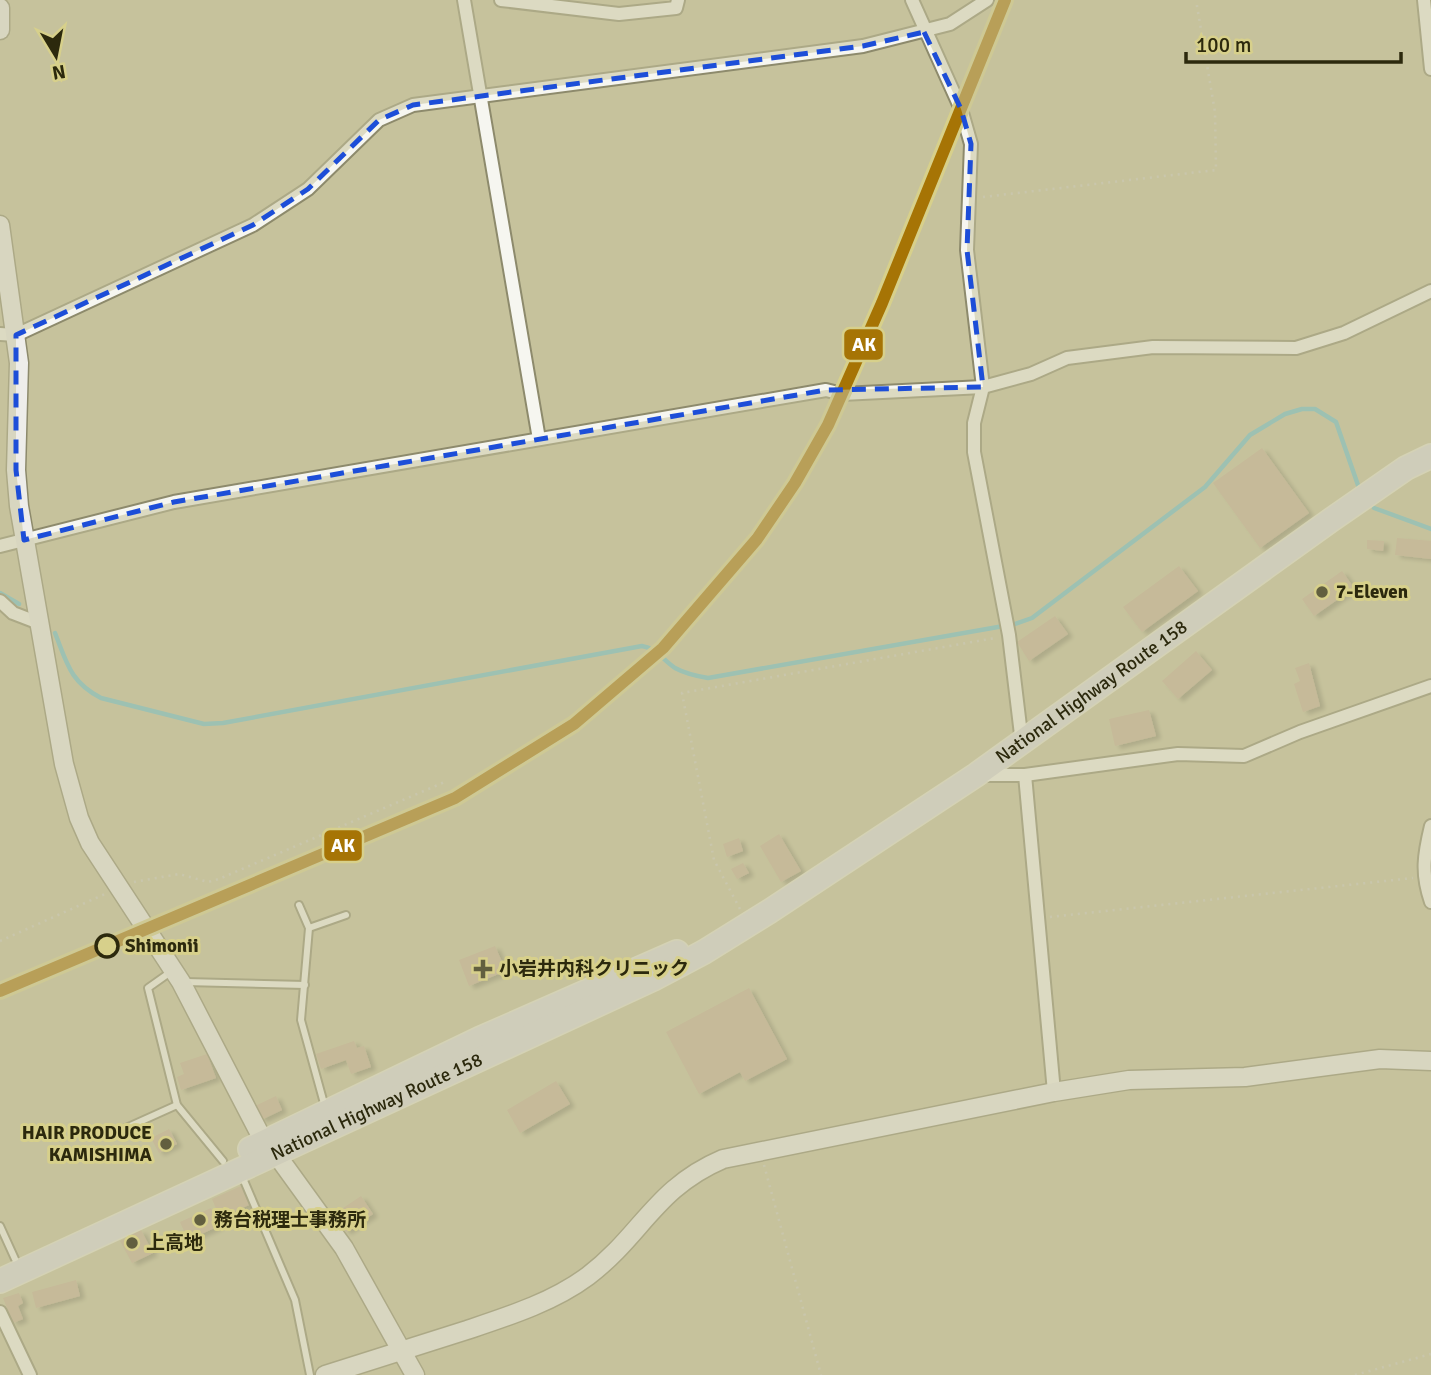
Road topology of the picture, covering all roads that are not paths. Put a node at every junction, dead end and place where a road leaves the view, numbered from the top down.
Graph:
1 (464, 0) edge
2 (501, 0) edge
3 (678, 0) edge
4 (912, 0) edge
5 (987, 0) edge
6 (1424, 0) edge
7 (0, 8) edge
8 (0, 30) edge
9 (925, 32) junction
10 (1431, 69) edge
11 (481, 95) junction
12 (0, 225) edge
13 (1431, 291) edge
14 (8, 334) edge
15 (982, 387) junction
16 (539, 439) junction
17 (1431, 456) edge
18 (24, 540) junction
19 (0, 547) edge
20 (0, 601) edge
21 (39, 624) junction
22 (1431, 686) edge
23 (1023, 743) junction
24 (976, 775) junction
25 (1025, 775) junction
26 (1431, 825) edge
27 (1431, 902) edge
28 (299, 905) dead end
29 (346, 915) dead end
30 (748, 924) junction
31 (309, 928) junction
32 (178, 976) junction
33 (305, 985) junction
34 (1431, 1061) edge
35 (1054, 1092) junction
36 (177, 1105) junction
37 (326, 1112) junction
38 (117, 1132) dead end
39 (270, 1148) junction
40 (232, 1166) junction
41 (0, 1226) edge
42 (8, 1262) edge
43 (0, 1282) edge
44 (0, 1312) edge
45 (404, 1351) junction
46 (30, 1375) edge
47 (310, 1375) edge
48 (325, 1375) edge
49 (415, 1375) edge

1 - 11 street
2 - 3 street
4 - 9 street
5 - 9 street
6 - 10 street
7 - 8 street
9 - 11 street
9 - 15 street
11 - 14 street
11 - 16 street
12 - 14 street
13 - 15 street
14 - 18 street
15 - 16 street
15 - 23 street
16 - 18 street
17 - 23 highway, National Highway Route 158
18 - 19 street
18 - 21 street
20 - 21 street
21 - 32 street
22 - 25 street
23 - 24 highway, National Highway Route 158
24 - 25 street
24 - 30 highway, National Highway Route 158
25 - 35 street
26 - 27 street
28 - 31 lane
29 - 31 lane
30 - 37 highway, National Highway Route 158
30 - 39 highway, National Highway Route 158
31 - 33 lane
32 - 33 lane
32 - 36 lane
32 - 39 street
33 - 37 lane
34 - 35 street
35 - 45 street
36 - 38 lane
36 - 40 lane
37 - 39 highway, National Highway Route 158
39 - 40 highway, National Highway Route 158
39 - 45 street
40 - 42 highway, National Highway Route 158
40 - 43 highway, National Highway Route 158
40 - 47 lane
41 - 42 lane
44 - 46 street
45 - 48 street
45 - 49 street

